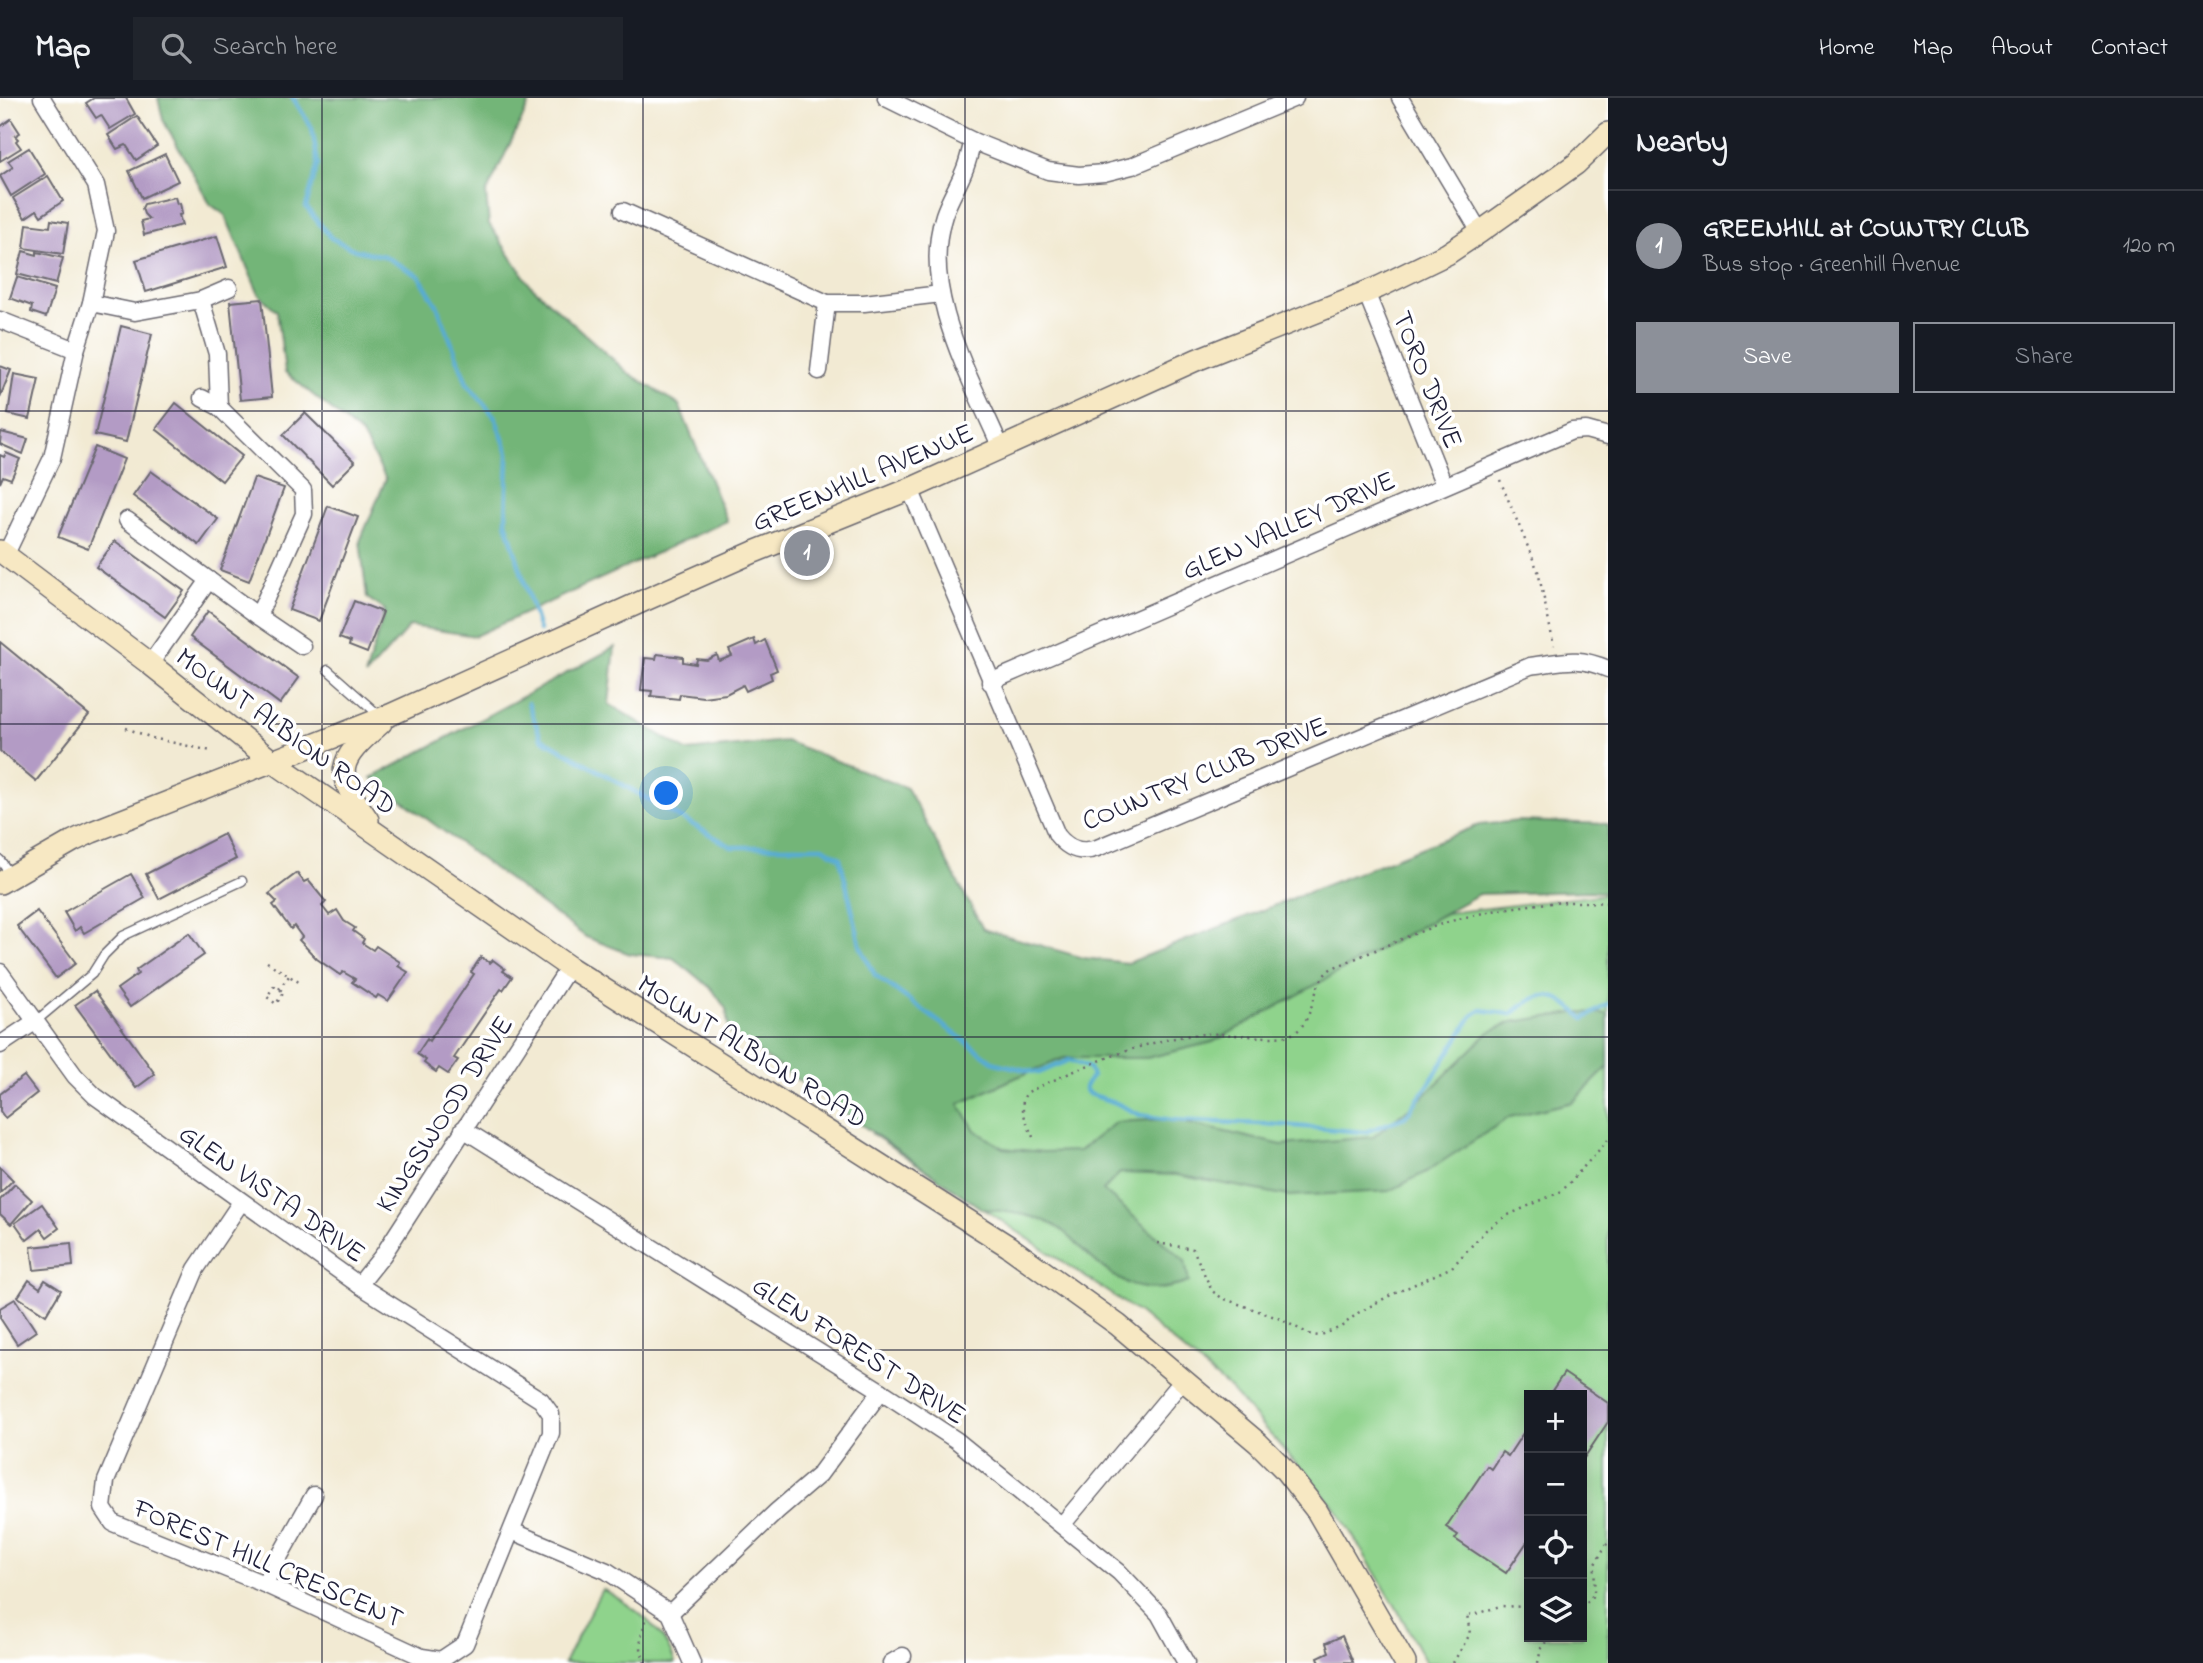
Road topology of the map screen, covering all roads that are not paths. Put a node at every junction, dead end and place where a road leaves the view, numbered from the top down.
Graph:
1 (42, 98) edge
2 (886, 98) edge
3 (1295, 98) edge
4 (1400, 98) edge
5 (1608, 133) edge
6 (973, 141) junction
7 (623, 211) dead end
8 (1480, 232) junction
9 (229, 288) dead end
10 (1366, 292) junction
11 (941, 294) junction
12 (201, 300) junction
13 (91, 303) junction
14 (827, 303) junction
15 (0, 320) edge
16 (76, 350) junction
17 (819, 372) dead end
18 (202, 398) dead end
19 (219, 407) junction
20 (1608, 436) edge
21 (1001, 448) junction
22 (1444, 485) junction
23 (910, 489) junction
24 (127, 520) dead end
25 (3, 552) edge
26 (209, 580) junction
27 (258, 617) junction
28 (302, 646) dead end
29 (150, 664) junction
30 (1608, 669) edge
31 (328, 670) dead end
32 (990, 682) junction
33 (386, 716) junction
34 (272, 761) junction
35 (375, 831) junction
36 (4, 873) edge
37 (242, 881) dead end
38 (569, 967) junction
39 (0, 972) edge
40 (36, 1021) junction
41 (0, 1045) edge
42 (463, 1129) junction
43 (241, 1202) junction
44 (359, 1285) junction
45 (1184, 1380) junction
46 (881, 1391) junction
47 (551, 1414) joint
48 (313, 1495) dead end
49 (1062, 1525) junction
50 (512, 1531) junction
51 (264, 1584) junction
52 (670, 1613) junction
53 (692, 1663) edge
54 (1186, 1663) edge
55 (1405, 1663) edge

1 - 13 street
2 - 6 street
3 - 6 street
4 - 8 street
5 - 8 street, GREENHILL AVENUE
6 - 11 street
7 - 14 street
8 - 10 street, GREENHILL AVENUE
9 - 12 street
10 - 21 street, GREENHILL AVENUE
10 - 22 street, TORO DRIVE
11 - 14 street
11 - 21 street
12 - 13 street
12 - 19 street
13 - 16 street
14 - 17 street
15 - 16 street
16 - 25 street
18 - 19 street
19 - 27 street
20 - 22 street, GLEN VALLEY DRIVE
21 - 23 street, GREENHILL AVENUE
22 - 32 street, GLEN VALLEY DRIVE
23 - 32 street, COUNTRY CLUB DRIVE
23 - 33 street, GREENHILL AVENUE
24 - 26 street
25 - 29 street, MOUNT ALBION ROAD
26 - 27 street
26 - 29 street
27 - 28 street
29 - 34 street, MOUNT ALBION ROAD
30 - 32 street, COUNTRY CLUB DRIVE
31 - 33 lane
33 - 34 street, GREENHILL AVENUE
33 - 35 street
34 - 35 street, MOUNT ALBION ROAD
34 - 36 street, GREENHILL AVENUE
35 - 38 street, MOUNT ALBION ROAD
37 - 40 lane
38 - 42 street, KINGSWOOD DRIVE
38 - 45 street, MOUNT ALBION ROAD
39 - 40 street, GLEN VISTA DRIVE
40 - 41 street
40 - 43 street, GLEN VISTA DRIVE
42 - 44 street, KINGSWOOD DRIVE
42 - 46 street, GLEN FOREST DRIVE
43 - 44 street, GLEN VISTA DRIVE
43 - 51 street, FOREST HILL CRESCENT
44 - 47 street, GLEN VISTA DRIVE
45 - 49 street
45 - 55 street, MOUNT ALBION ROAD
46 - 49 street, GLEN FOREST DRIVE
46 - 52 street
47 - 50 street, FOREST HILL CRESCENT
48 - 51 street
49 - 54 street, GLEN FOREST DRIVE
50 - 51 street, FOREST HILL CRESCENT
50 - 52 street
52 - 53 street

